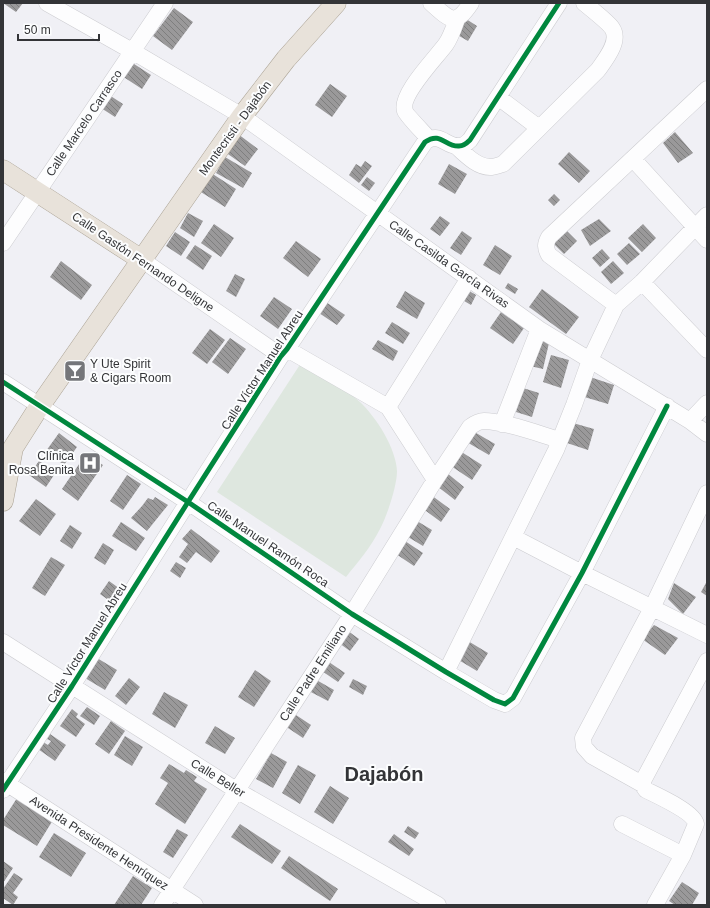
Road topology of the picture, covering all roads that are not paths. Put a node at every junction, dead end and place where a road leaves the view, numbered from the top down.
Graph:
1 (47, 3) edge
2 (165, 3) edge
3 (336, 3) edge
4 (431, 3) edge
5 (471, 3) edge
6 (559, 3) edge
7 (584, 3) edge
8 (457, 19) junction
9 (132, 51) junction
10 (707, 89) edge
11 (498, 97) junction
12 (242, 116) junction
13 (539, 128) junction
14 (429, 139) junction
15 (457, 147) junction
16 (633, 159) junction
17 (3, 170) edge
18 (37, 192) junction
19 (377, 214) junction
20 (707, 215) edge
21 (694, 228) junction
22 (707, 240) edge
23 (3, 243) edge
24 (142, 260) junction
25 (469, 278) junction
26 (642, 282) junction
27 (616, 305) junction
28 (539, 329) junction
29 (707, 350) edge
30 (284, 352) junction
31 (590, 360) junction
32 (3, 382) edge
33 (707, 403) edge
34 (667, 406) junction
35 (40, 407) junction
36 (388, 407) junction
37 (690, 420) junction
38 (502, 424) junction
39 (707, 434) edge
40 (560, 440) junction
41 (8, 451) edge
42 (435, 480) junction
43 (707, 493) edge
44 (3, 501) edge
45 (188, 502) junction
46 (513, 537) junction
47 (582, 573) junction
48 (652, 608) junction
49 (352, 614) junction
50 (707, 635) edge
51 (3, 642) edge
52 (707, 661) edge
53 (446, 672) junction
54 (72, 686) junction
55 (642, 784) junction
56 (4, 785) edge
57 (236, 790) junction
58 (622, 824) dead end
59 (683, 855) junction
60 (172, 890) junction
61 (162, 905) edge
62 (195, 905) edge
63 (438, 905) edge
64 (655, 905) edge

1 - 9 street, Calle Casilda García Rivas
2 - 9 street, Calle Marcelo Carrasco
3 - 12 main road, Montecristi - Dajabón
4 - 8 street
5 - 8 street
6 - 11 street
7 - 13 street
8 - 14 street
9 - 12 street, Calle Casilda García Rivas
9 - 18 street, Calle Marcelo Carrasco
10 - 16 street
11 - 13 street
11 - 15 street
12 - 19 street, Calle Casilda García Rivas
12 - 24 main road, Montecristi - Dajabón
13 - 15 street
14 - 15 street
14 - 19 street, Calle Víctor Manuel Abreu
16 - 21 street
16 - 27 street
17 - 18 main road, Calle Gastón Fernando Deligne
18 - 23 street, Calle Marcelo Carrasco
18 - 24 main road, Calle Gastón Fernando Deligne
19 - 25 street, Calle Casilda García Rivas
19 - 30 street, Calle Víctor Manuel Abreu
20 - 21 street
21 - 22 street
21 - 26 street
24 - 30 street, Calle Gastón Fernando Deligne
24 - 35 main road, Montecristi - Dajabón
25 - 28 street, Calle Casilda García Rivas
25 - 36 street
26 - 27 street
26 - 29 street
27 - 31 street
28 - 31 street, Calle Casilda García Rivas
28 - 38 street
30 - 36 street, Calle Gastón Fernando Deligne
30 - 45 street, Calle Víctor Manuel Abreu
31 - 34 street, Calle Casilda García Rivas
31 - 40 street
32 - 35 street, Calle Manuel Ramón Roca
33 - 37 street
34 - 37 street, Calle Casilda García Rivas
34 - 47 street
35 - 41 main road, Montecristi - Dajabón
35 - 45 street, Calle Manuel Ramón Roca
36 - 42 street
37 - 39 street, Calle Casilda García Rivas
38 - 40 street
38 - 42 street, Calle Padre Emiliano
40 - 46 street
41 - 44 main road
42 - 49 street, Calle Padre Emiliano
43 - 48 street
45 - 49 street, Calle Manuel Ramón Roca
45 - 54 street, Calle Víctor Manuel Abreu
46 - 47 street
46 - 53 street
47 - 48 street
47 - 53 street, Calle Manuel Ramón Roca
48 - 50 street
48 - 55 street
49 - 53 street, Calle Manuel Ramón Roca
49 - 57 street, Calle Padre Emiliano
51 - 54 street, Calle Beller
52 - 55 street
54 - 56 street, Calle Víctor Manuel Abreu
54 - 57 street, Calle Beller
55 - 59 street
56 - 60 street, Avenida Presidente Henríquez
57 - 60 street, Calle Padre Emiliano
57 - 63 street, Calle Beller
58 - 59 street
59 - 64 street
60 - 61 street, Calle Padre Emiliano
60 - 62 street, Avenida Presidente Henríquez

